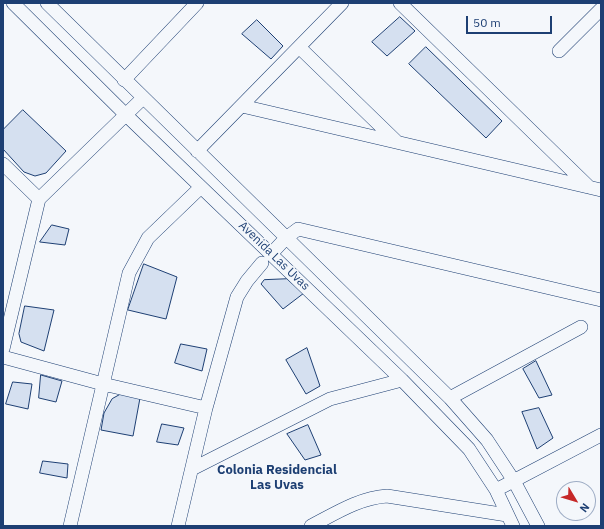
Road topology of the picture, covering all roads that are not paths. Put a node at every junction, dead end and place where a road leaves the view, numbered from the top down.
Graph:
1 (13, 3) edge
2 (197, 3) edge
3 (342, 3) edge
4 (400, 3) edge
5 (51, 4) edge
6 (601, 9) edge
7 (298, 47) junction
8 (559, 50) dead end
9 (124, 80) junction
10 (143, 98) junction
11 (242, 106) junction
12 (126, 115) junction
13 (398, 143) junction
14 (197, 151) junction
15 (3, 164) edge
16 (201, 187) junction
17 (595, 189) edge
18 (39, 199) junction
19 (286, 238) junction
20 (267, 259) junction
21 (601, 300) edge
22 (581, 327) dead end
23 (3, 348) edge
24 (3, 357) edge
25 (402, 380) junction
26 (103, 384) junction
27 (450, 398) junction
28 (206, 408) junction
29 (601, 435) edge
30 (192, 469) junction
31 (514, 481) junction
32 (496, 490) junction
33 (510, 521) edge
34 (70, 526) edge
35 (178, 526) edge
36 (311, 526) edge
37 (538, 526) edge

1 - 12 street, Avenida Las Uvas
2 - 9 street
3 - 7 street
4 - 17 street
5 - 9 street, Avenida Las Uvas
6 - 8 street
7 - 11 street
7 - 13 street
9 - 10 street, Avenida Las Uvas
10 - 12 street
10 - 14 street, Avenida Las Uvas
11 - 13 street
11 - 14 street
12 - 16 street, Avenida Las Uvas
12 - 18 street
13 - 17 street
14 - 19 street, Avenida Las Uvas
15 - 18 street
16 - 20 street, Avenida Las Uvas
16 - 26 street
18 - 23 street
19 - 20 street
19 - 21 street
19 - 27 street, Avenida Las Uvas
20 - 25 street, Avenida Las Uvas
20 - 28 street
22 - 27 street
24 - 26 street
25 - 30 street
25 - 32 street, Avenida Las Uvas
26 - 28 street
26 - 34 street
27 - 31 street, Avenida Las Uvas
28 - 30 street
29 - 31 street
30 - 35 street
31 - 32 street
31 - 37 street, Avenida Las Uvas
32 - 33 street, Avenida Las Uvas
33 - 36 street

